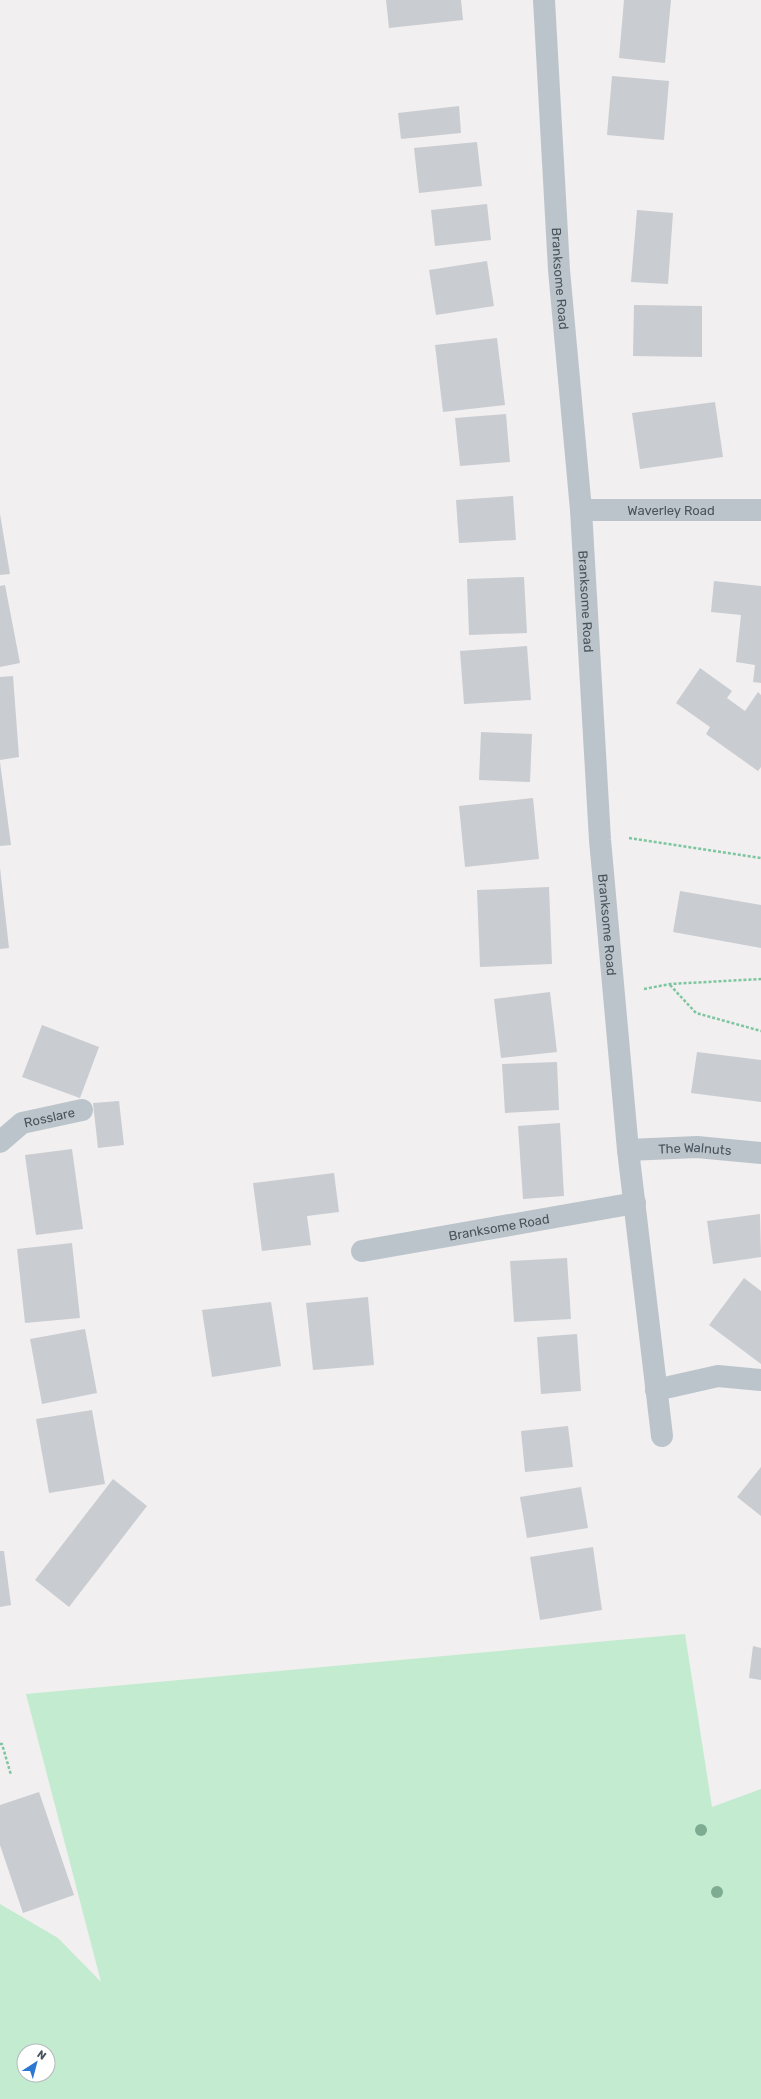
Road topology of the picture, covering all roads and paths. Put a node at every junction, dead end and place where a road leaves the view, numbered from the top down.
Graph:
1 (544, 0) edge
2 (581, 510) junction
3 (761, 510) edge
4 (600, 840) junction
5 (761, 858) edge
6 (761, 979) edge
7 (670, 984) junction
8 (614, 994) junction
9 (761, 1031) edge
10 (82, 1110) dead end
11 (0, 1142) edge
12 (628, 1150) junction
13 (761, 1153) edge
14 (635, 1203) junction
15 (362, 1251) dead end
16 (761, 1380) edge
17 (656, 1390) junction
18 (662, 1436) dead end
19 (0, 1744) edge
20 (10, 1775) dead end

1 - 2 street, Branksome Road
2 - 3 street, Waverley Road
2 - 4 street, Branksome Road
4 - 5 path
4 - 8 street, Branksome Road
6 - 7 path
7 - 8 path
7 - 9 path
8 - 12 street, Branksome Road
10 - 11 street, Rosslare
12 - 13 street, The Walnuts
12 - 14 street, Branksome Road
14 - 15 street, Branksome Road
14 - 17 street, Branksome Road
16 - 17 street
17 - 18 street, Branksome Road
19 - 20 path

